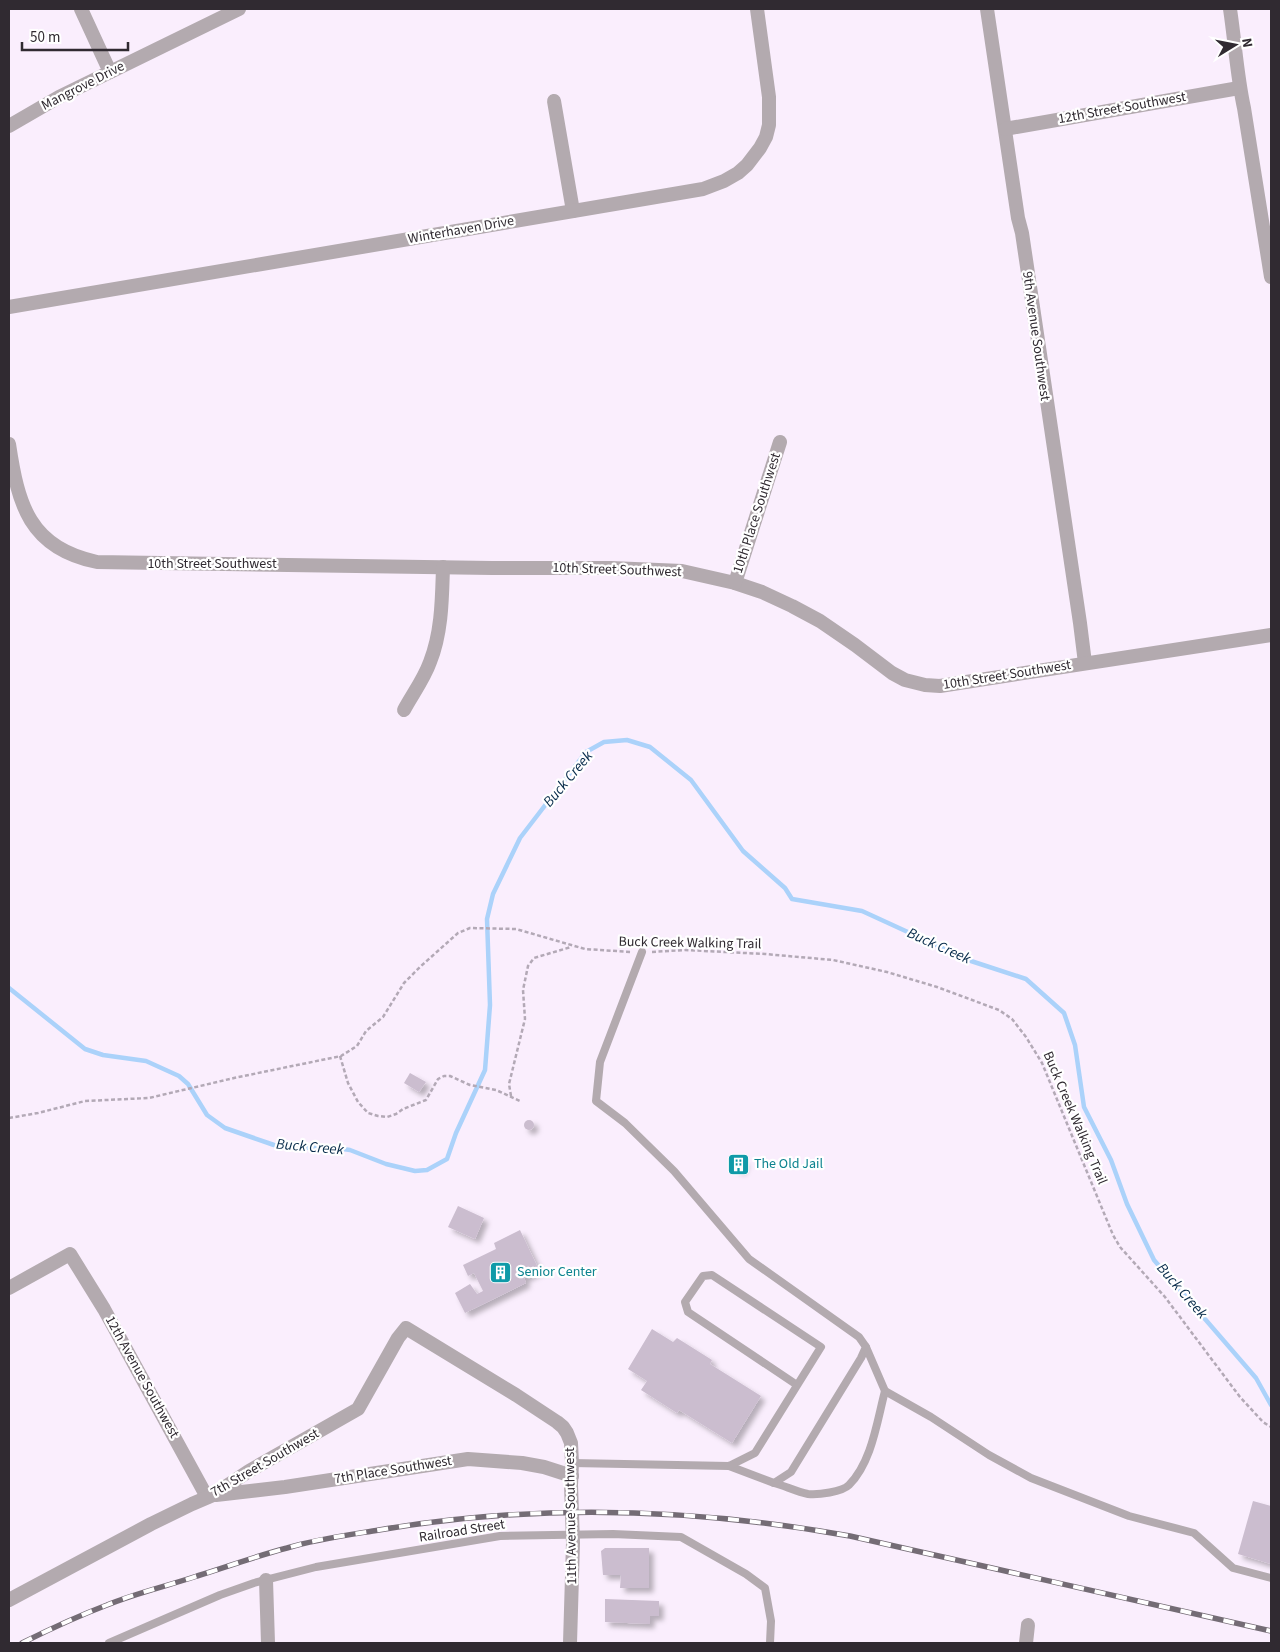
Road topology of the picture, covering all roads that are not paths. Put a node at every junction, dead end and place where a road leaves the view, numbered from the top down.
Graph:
1 (81, 9) edge
2 (239, 9) edge
3 (757, 9) edge
4 (987, 9) edge
5 (1230, 9) edge
6 (110, 72) junction
7 (1239, 88) junction
8 (554, 101) dead end
9 (9, 126) edge
10 (1005, 129) junction
11 (573, 210) junction
12 (1271, 278) edge
13 (9, 307) edge
14 (780, 442) dead end
15 (9, 444) edge
16 (444, 566) junction
17 (735, 583) junction
18 (1271, 635) edge
19 (1085, 663) junction
20 (404, 710) dead end
21 (642, 952) road end
22 (9, 1288) edge
23 (406, 1328) joint
24 (866, 1347) junction
25 (797, 1385) junction
26 (885, 1391) junction
27 (729, 1466) junction
28 (572, 1469) junction
29 (774, 1483) junction
30 (210, 1496) junction
31 (572, 1534) junction
32 (1271, 1578) edge
33 (266, 1580) junction
34 (9, 1600) edge
35 (1028, 1625) dead end
36 (109, 1643) edge
37 (268, 1643) edge
38 (570, 1643) edge
39 (770, 1643) edge
40 (1026, 1643) edge

1 - 6 street
2 - 6 street, Mangrove Drive
3 - 11 street, Winterhaven Drive
4 - 10 street, 9th Avenue Southwest
5 - 7 street
6 - 9 street, Mangrove Drive
7 - 10 street, 12th Street Southwest
7 - 12 street
8 - 11 street
10 - 19 street, 9th Avenue Southwest
11 - 13 street, Winterhaven Drive
14 - 17 street, 10th Place Southwest
15 - 16 street, 10th Street Southwest
16 - 17 street, 10th Street Southwest
16 - 20 street
17 - 19 street, 10th Street Southwest
18 - 19 street, 10th Street Southwest
21 - 24 lane
22 - 30 street, 12th Avenue Southwest
23 - 28 street, 11th Avenue Southwest
23 - 30 street, 7th Street Southwest
24 - 26 lane
24 - 29 lane
25 - 25 lane
25 - 27 lane
26 - 29 lane
26 - 32 lane
27 - 28 lane
27 - 29 lane
28 - 30 street, 7th Place Southwest
28 - 31 street, 11th Avenue Southwest
30 - 34 street, 7th Street Southwest
31 - 33 lane, Railroad Street
31 - 38 street, 11th Avenue Southwest
31 - 39 lane, Railroad Street
33 - 36 lane, Railroad Street
33 - 37 street
35 - 40 street

